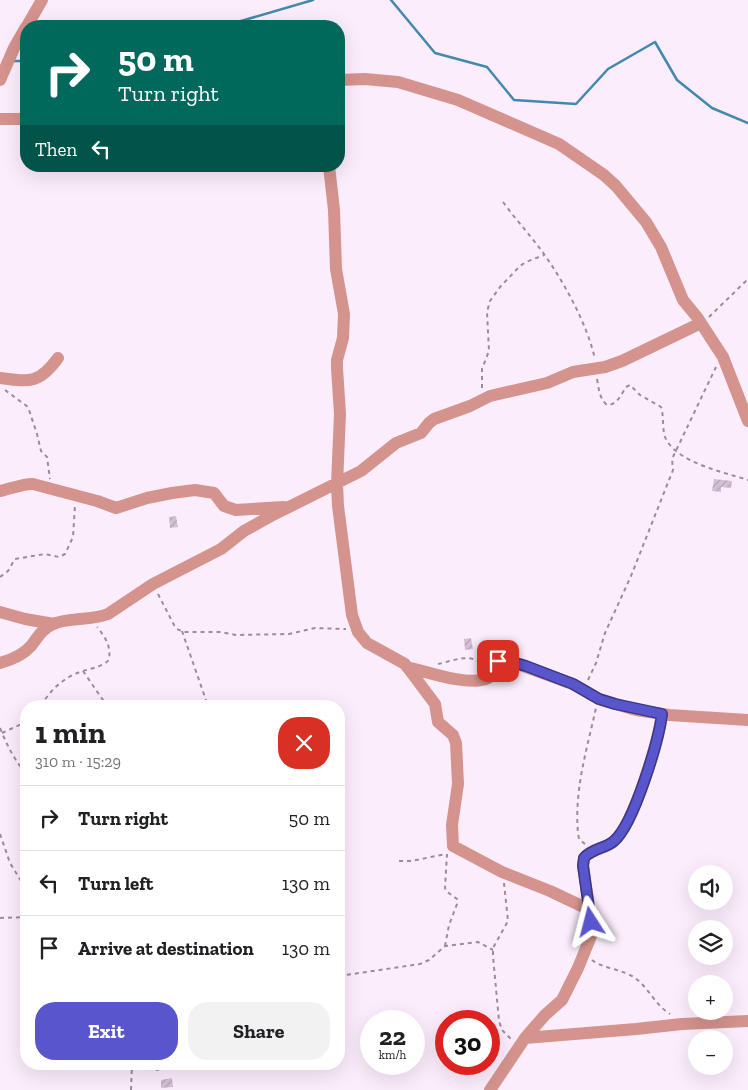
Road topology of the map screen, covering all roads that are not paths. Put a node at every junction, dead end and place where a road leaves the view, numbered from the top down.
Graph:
1 (42, 0) edge
2 (30, 20) edge
3 (20, 38) edge
4 (0, 80) edge
5 (345, 80) edge
6 (0, 119) edge
7 (20, 119) edge
8 (330, 172) edge
9 (701, 323) junction
10 (58, 358) dead end
11 (0, 378) edge
12 (748, 420) edge
13 (337, 484) junction
14 (0, 491) edge
15 (288, 507) junction
16 (0, 612) edge
17 (54, 624) junction
18 (0, 663) edge
19 (407, 667) junction
20 (662, 714) junction
21 (748, 720) edge
22 (590, 910) junction
23 (748, 1021) edge
24 (524, 1040) junction
25 (490, 1090) edge

1 - 2 street
3 - 4 street
5 - 9 street
6 - 7 street
8 - 13 street
9 - 12 street
9 - 13 street
10 - 11 street
13 - 15 street
13 - 19 street
14 - 15 street
15 - 17 street
16 - 17 street
17 - 18 street
19 - 20 street
19 - 22 street
20 - 21 street
20 - 22 street
22 - 24 street
23 - 24 street
24 - 25 street

